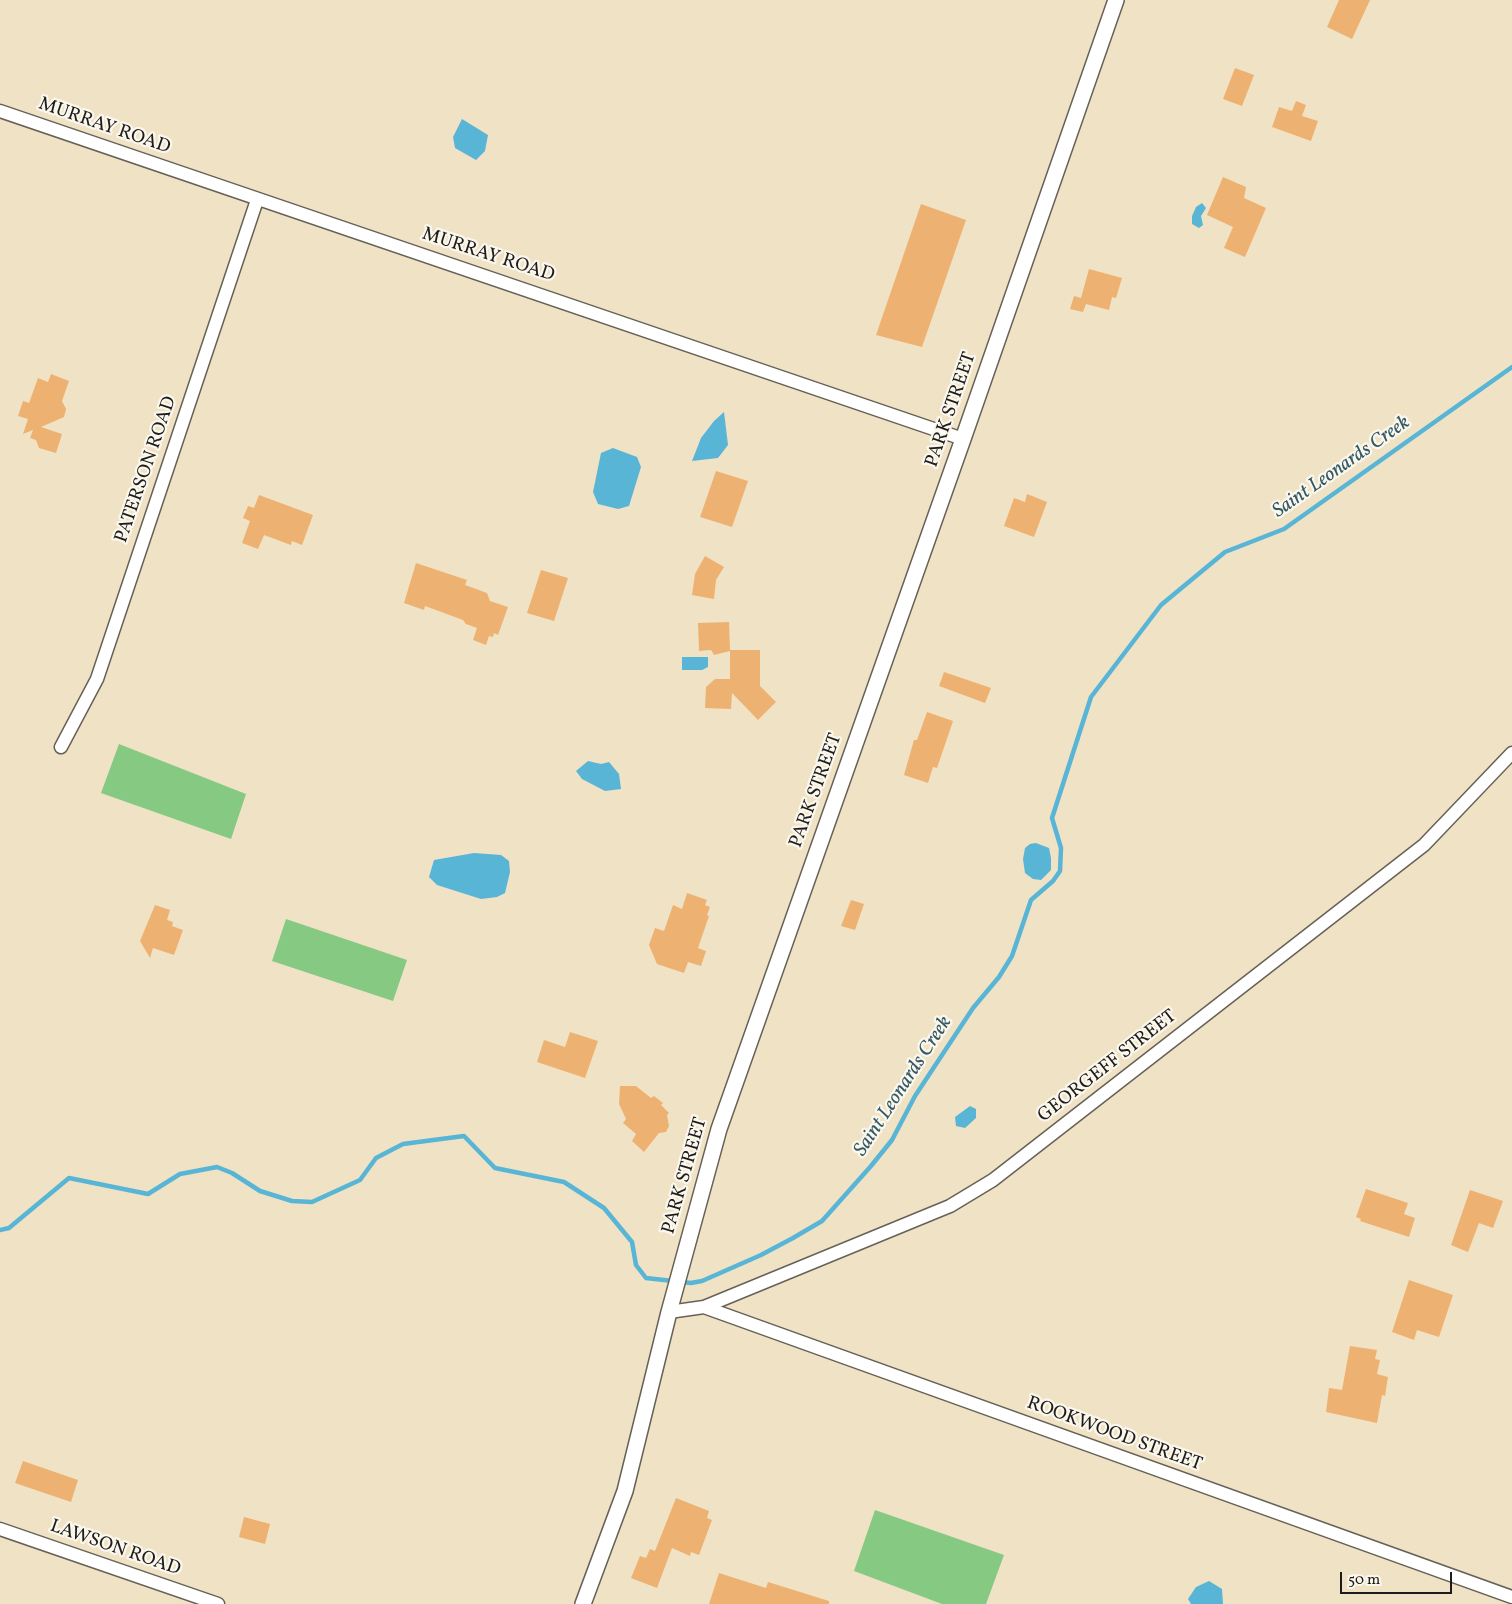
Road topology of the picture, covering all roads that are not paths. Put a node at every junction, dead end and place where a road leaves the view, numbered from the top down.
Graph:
1 (1116, 0) edge
2 (0, 110) edge
3 (257, 200) junction
4 (963, 440) junction
5 (61, 747) dead end
6 (1512, 754) edge
7 (704, 1307) junction
8 (669, 1312) junction
9 (0, 1529) edge
10 (1512, 1597) edge
11 (218, 1604) edge
12 (583, 1604) edge

1 - 4 street, PARK STREET
2 - 3 street, MURRAY ROAD
3 - 4 street, MURRAY ROAD
3 - 5 street, PATERSON ROAD
4 - 8 street, PARK STREET
6 - 7 street, GEORGEFF STREET
7 - 8 street, GEORGEFF STREET
7 - 10 street, ROOKWOOD STREET
8 - 12 street, PARK STREET
9 - 11 street, LAWSON ROAD

